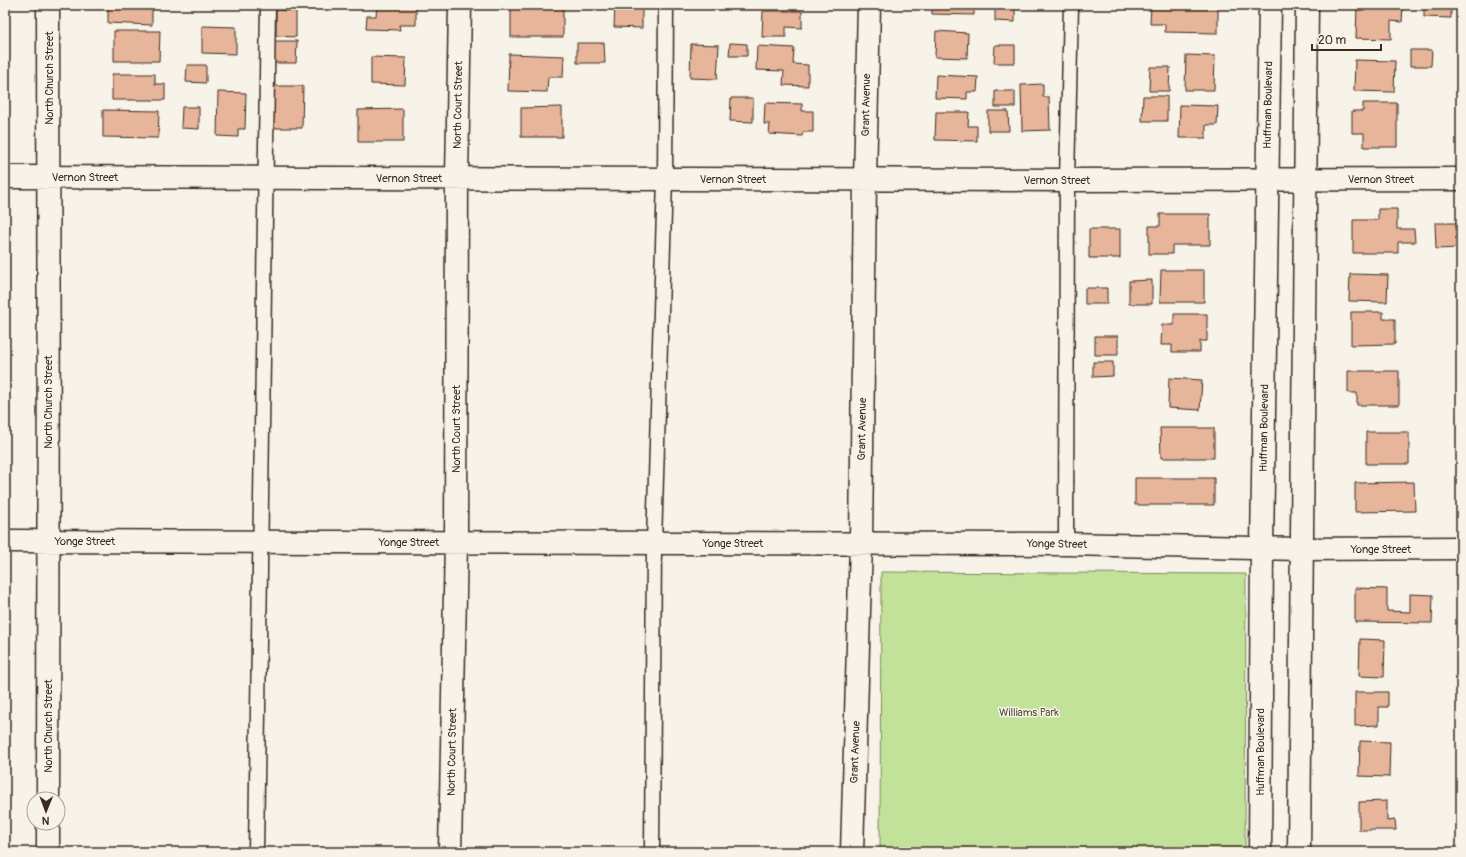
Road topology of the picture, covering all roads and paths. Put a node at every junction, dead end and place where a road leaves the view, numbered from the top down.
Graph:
1 (48, 5) edge
2 (268, 5) edge
3 (460, 5) edge
4 (666, 5) edge
5 (869, 5) edge
6 (1071, 5) edge
7 (1270, 5) edge
8 (1307, 5) edge
9 (5, 177) edge
10 (50, 177) junction
11 (266, 178) junction
12 (457, 178) junction
13 (664, 179) junction
14 (1461, 179) edge
15 (865, 180) junction
16 (1067, 180) junction
17 (1267, 180) junction
18 (1306, 180) junction
19 (5, 541) edge
20 (48, 541) junction
21 (261, 541) junction
22 (456, 542) junction
23 (654, 543) junction
24 (861, 543) junction
25 (1066, 544) junction
26 (1262, 548) junction
27 (1461, 548) edge
28 (1302, 549) junction
29 (48, 791) edge
30 (48, 831) edge
31 (48, 852) edge
32 (256, 852) edge
33 (450, 852) edge
34 (652, 852) edge
35 (852, 852) edge
36 (1260, 852) edge
37 (1299, 852) edge

1 - 10 street, North Church Street
2 - 11 lane
3 - 12 street, North Court Street
4 - 13 lane
5 - 15 street, Grant Avenue
6 - 16 lane
7 - 17 street, Huffman Boulevard
8 - 18 street
9 - 10 street, Vernon Street
10 - 11 street, Vernon Street
10 - 20 street, North Church Street
11 - 12 street, Vernon Street
11 - 21 lane
12 - 13 street, Vernon Street
12 - 22 street, North Court Street
13 - 15 street, Vernon Street
13 - 23 lane
14 - 18 street, Vernon Street
15 - 16 street, Vernon Street
15 - 24 street, Grant Avenue
16 - 17 street, Vernon Street
16 - 25 lane
17 - 18 street, Vernon Street
17 - 26 street, Huffman Boulevard
18 - 28 street
19 - 20 street, Yonge Street
20 - 21 street, Yonge Street
20 - 29 street, North Church Street
21 - 22 street, Yonge Street
21 - 32 lane
22 - 23 street, Yonge Street
22 - 33 street, North Court Street
23 - 24 street, Yonge Street
23 - 34 lane
24 - 25 street, Yonge Street
24 - 35 street, Grant Avenue
25 - 26 street, Yonge Street
26 - 28 street, Yonge Street
26 - 36 street, Huffman Boulevard
27 - 28 street, Yonge Street
28 - 37 street
30 - 31 street

